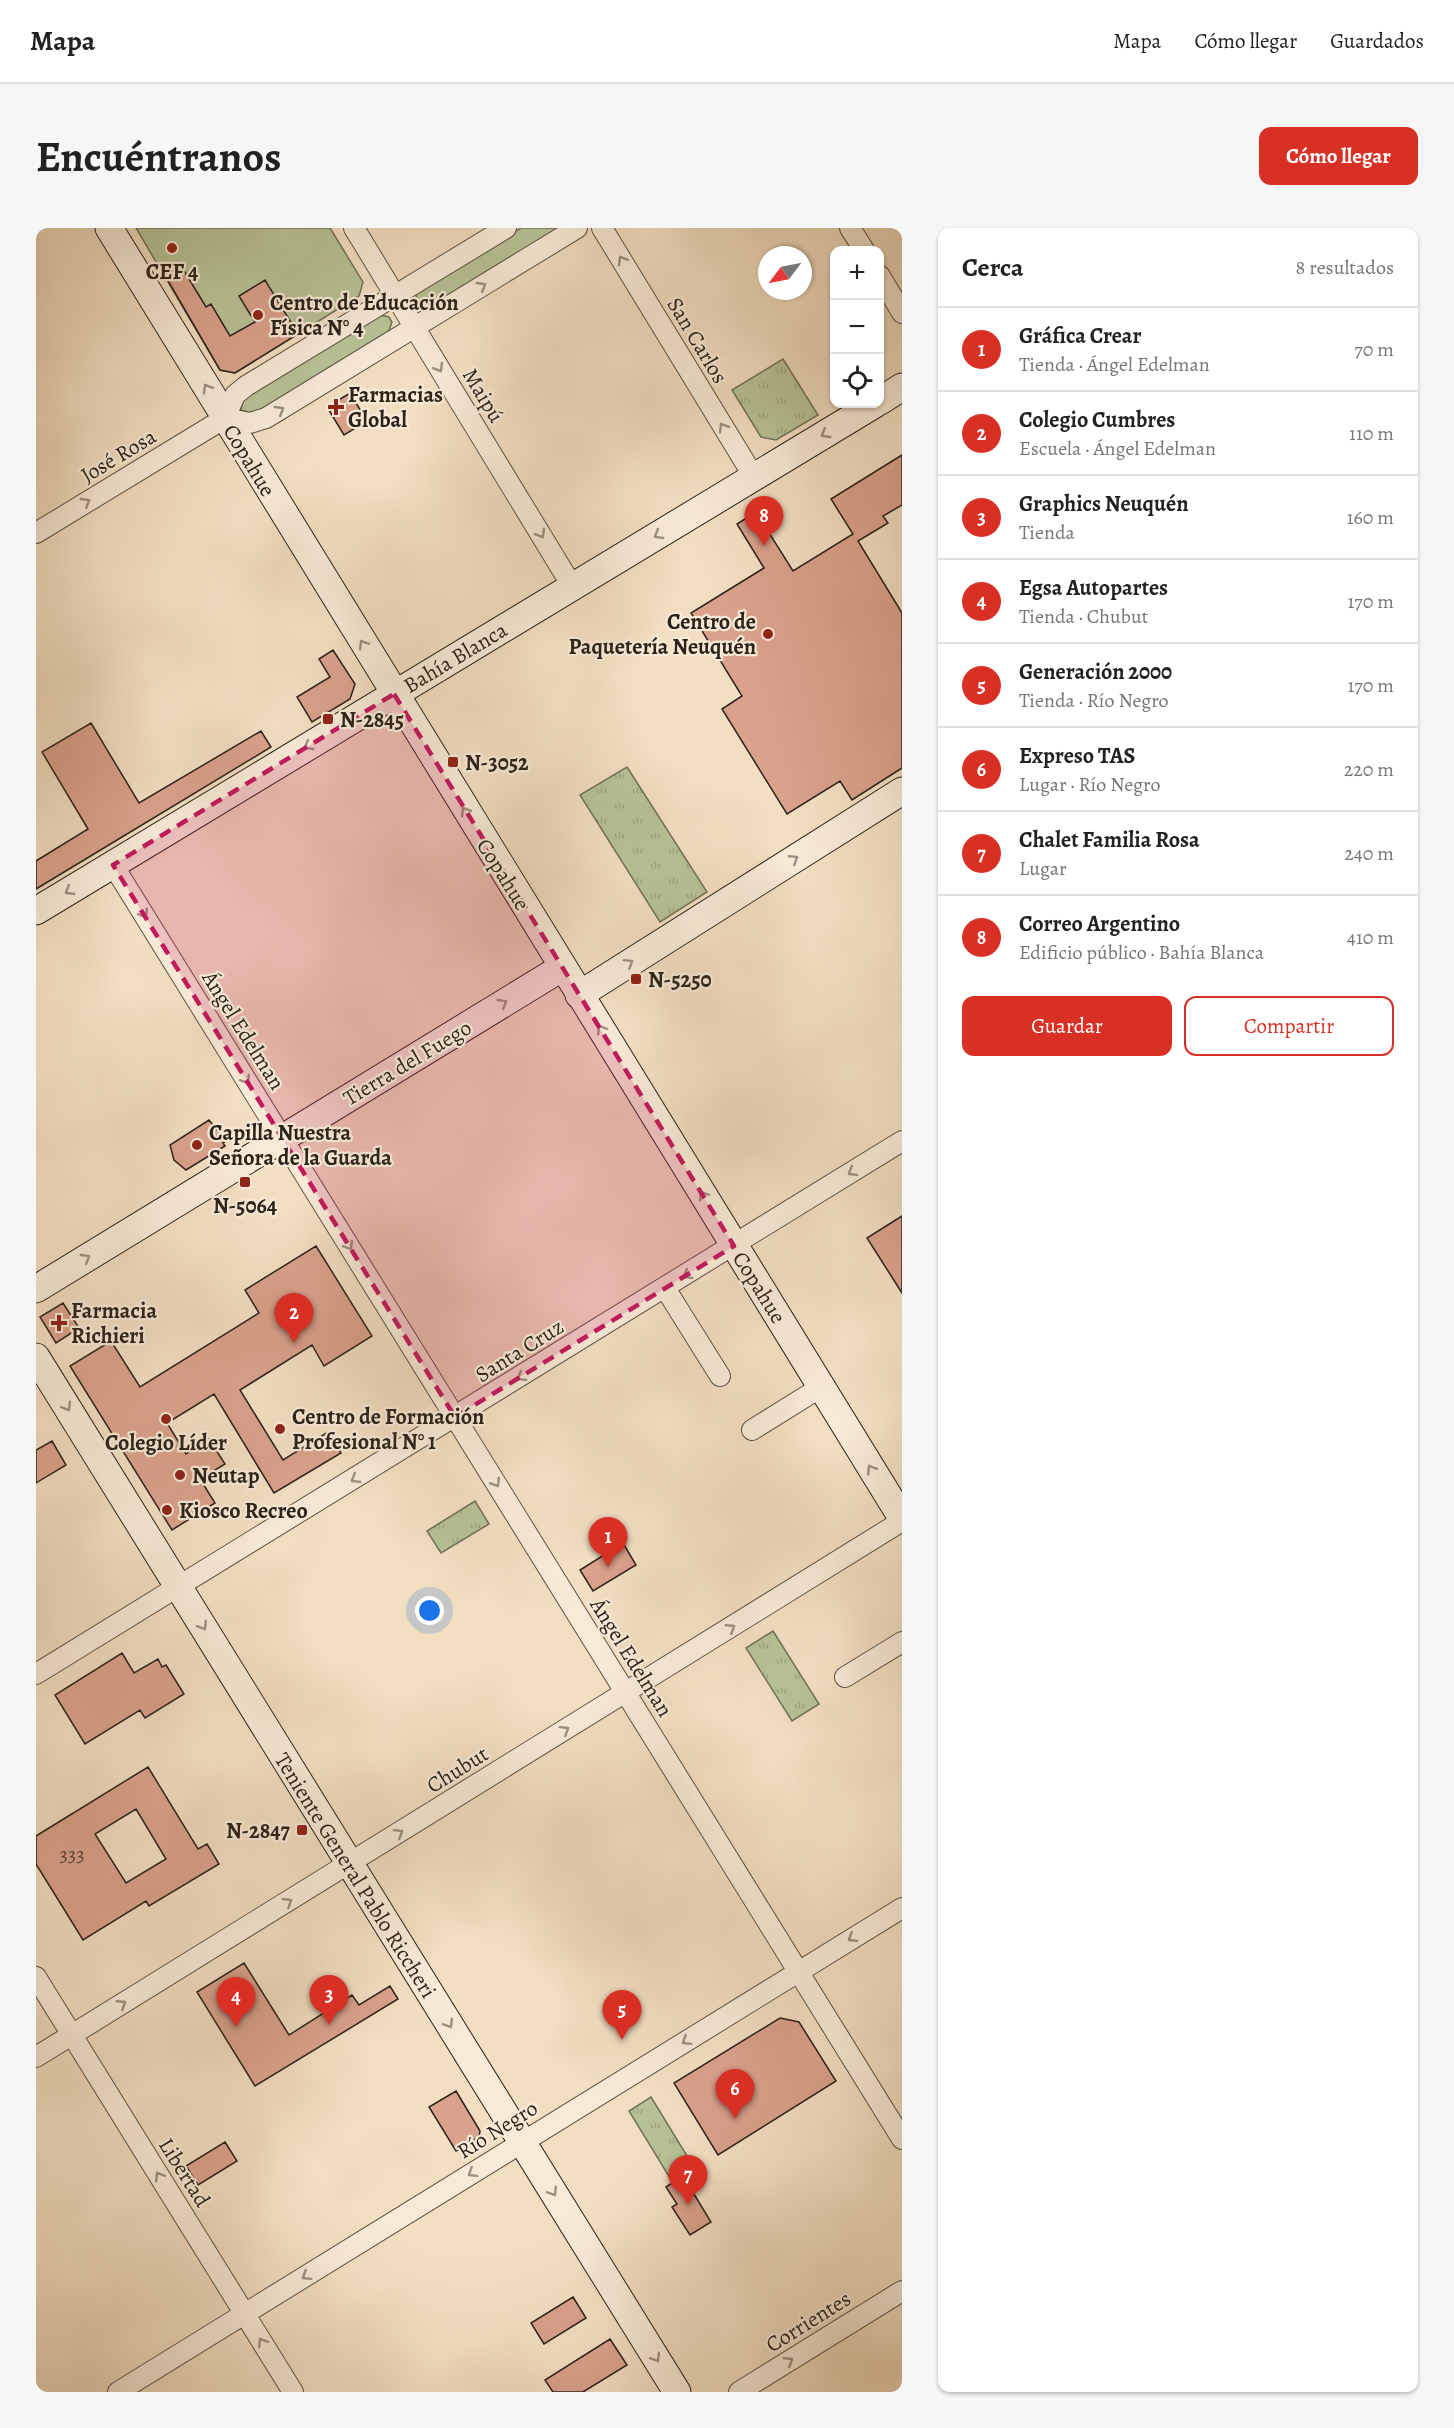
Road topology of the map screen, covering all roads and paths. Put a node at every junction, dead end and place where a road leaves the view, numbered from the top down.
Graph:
1 (109, 228) edge
2 (354, 228) edge
3 (506, 228) edge
4 (577, 228) edge
5 (602, 228) edge
6 (850, 228) edge
7 (861, 246) edge
8 (884, 284) edge
9 (395, 295) junction
10 (902, 313) edge
11 (415, 327) junction
12 (902, 387) edge
13 (884, 398) edge
14 (868, 408) edge
15 (225, 418) junction
16 (754, 477) junction
17 (36, 533) edge
18 (572, 586) junction
19 (393, 694) junction
20 (902, 791) edge
21 (113, 865) junction
22 (36, 911) edge
23 (563, 967) junction
24 (579, 995) junction
25 (282, 1138) junction
26 (902, 1141) edge
27 (734, 1246) junction
28 (665, 1288) junction
29 (36, 1289) edge
30 (36, 1357) edge
31 (720, 1376) dead end
32 (821, 1387) junction
33 (455, 1418) junction
34 (752, 1430) dead end
35 (902, 1520) edge
36 (178, 1587) junction
37 (902, 1642) edge
38 (36, 1674) edge
39 (844, 1677) dead end
40 (626, 1693) junction
41 (350, 1863) junction
42 (902, 1908) edge
43 (798, 1971) junction
44 (36, 1977) edge
45 (72, 2035) junction
46 (36, 2057) edge
47 (902, 2139) edge
48 (522, 2142) junction
49 (902, 2291) edge
50 (244, 2314) junction
51 (118, 2392) edge
52 (293, 2392) edge
53 (677, 2392) edge
54 (739, 2392) edge

15 -> 1 street, Copahue
2 - 9 street, Maipú
3 - 9 street
11 -> 4 street
16 -> 5 street, San Carlos
6 - 7 street
8 - 10 street
9 - 11 street, Maipú
9 - 15 street
15 -> 11 street
11 -> 18 street, Maipú
12 - 13 street
14 -> 16 street, Bahía Blanca
17 -> 15 street, José Rosa
19 -> 15 street, Copahue
16 -> 18 street, Bahía Blanca
18 - 19 street, Bahía Blanca
19 -> 21 street, Bahía Blanca
23 -> 19 street, Copahue
24 -> 20 street
21 -> 22 street, Bahía Blanca
21 -> 25 street, Ángel Edelman
23 - 24 street, Copahue
25 -> 23 street, Tierra del Fuego
27 -> 24 street, Copahue
29 -> 25 street, Tierra del Fuego
25 -> 33 street, Ángel Edelman
26 -> 27 street, Santa Cruz
27 -> 28 street, Santa Cruz
27 - 32 street, Copahue
28 - 31 street
28 -> 33 street, Santa Cruz
30 -> 36 street, Teniente General Pablo Riccheri
32 - 34 street
35 -> 32 street, Copahue
33 -> 36 street, Santa Cruz
33 -> 40 street, Ángel Edelman
40 -> 35 street, Chubut
36 - 38 street, Santa Cruz
36 -> 41 street, Teniente General Pablo Riccheri
37 - 39 street
41 -> 40 street, Chubut
40 - 43 street, Ángel Edelman
45 -> 41 street, Chubut
41 -> 48 street, Teniente General Pablo Riccheri
42 -> 43 street, Río Negro
43 - 47 street, Ángel Edelman
43 -> 48 street, Río Negro
44 - 45 street, Libertad
45 - 46 street, Chubut
50 -> 45 street, Libertad
48 -> 50 street, Río Negro
48 -> 53 street, Teniente General Pablo Riccheri
54 -> 49 street, Corrientes
50 - 51 street, Río Negro
52 -> 50 street, Libertad

